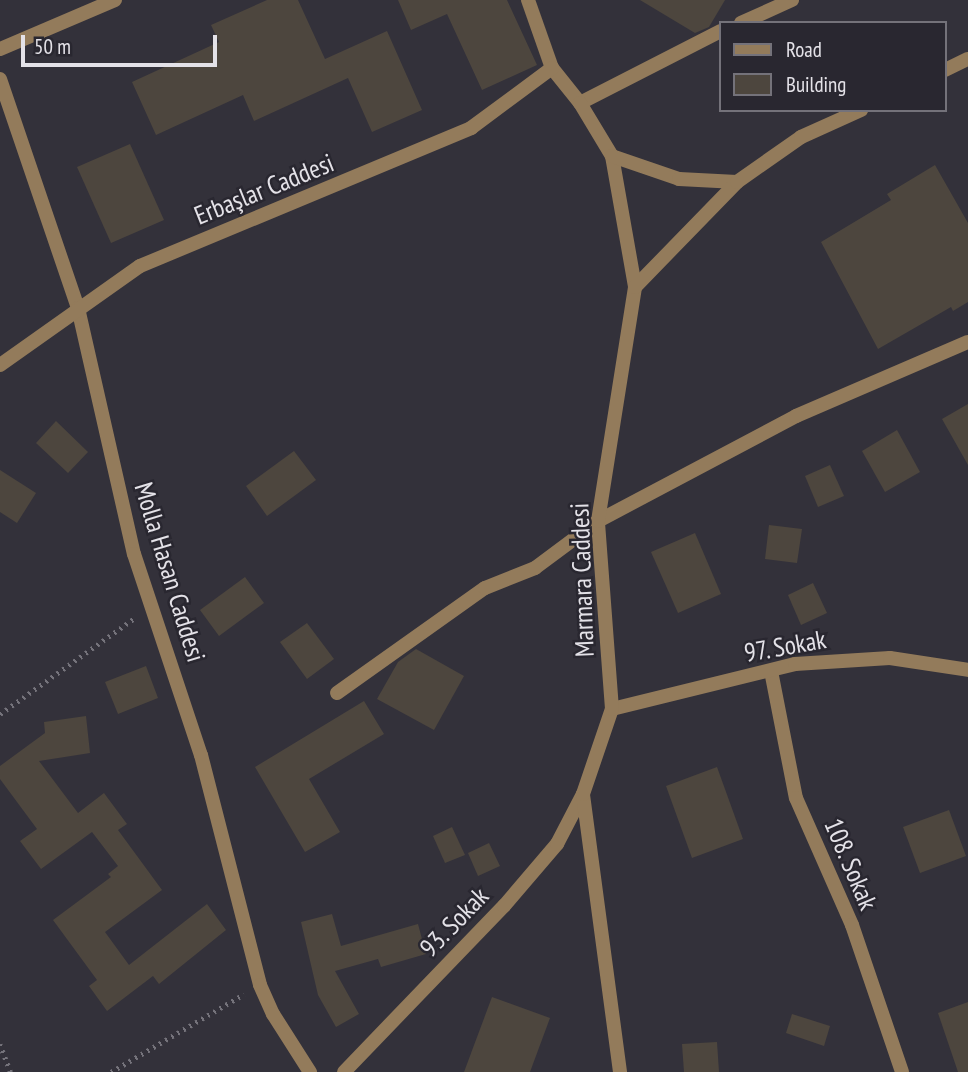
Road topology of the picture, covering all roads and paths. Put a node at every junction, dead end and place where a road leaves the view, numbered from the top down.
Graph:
1 (115, 0) edge
2 (528, 0) edge
3 (792, 0) edge
4 (745, 21) edge
5 (720, 32) edge
6 (0, 49) edge
7 (968, 59) edge
8 (552, 68) junction
9 (947, 69) edge
10 (0, 79) edge
11 (580, 103) junction
12 (857, 112) edge
13 (612, 156) junction
14 (737, 182) junction
15 (635, 286) junction
16 (78, 308) junction
17 (968, 342) edge
18 (0, 365) edge
19 (598, 521) junction
20 (151, 606) junction
21 (968, 670) edge
22 (771, 671) junction
23 (337, 693) dead end
24 (612, 709) junction
25 (0, 714) edge
26 (583, 793) junction
27 (260, 985) junction
28 (0, 1044) edge
29 (11, 1072) edge
30 (111, 1072) edge
31 (310, 1072) edge
32 (344, 1072) edge
33 (620, 1072) edge
34 (902, 1072) edge

1 - 6 street
2 - 8 street
3 - 4 street
5 - 11 street
7 - 9 street
8 - 11 street
8 - 16 street, Erbaşlar Caddesi
10 - 16 street, Molla Hasan Caddesi
11 - 13 street
12 - 14 street
13 - 14 street
13 - 15 street, Marmara Caddesi
14 - 15 street
15 - 19 street, Marmara Caddesi
16 - 18 street, Erbaşlar Caddesi
16 - 20 street, Molla Hasan Caddesi
17 - 19 street
19 - 23 street
19 - 24 street, Marmara Caddesi
20 - 25 path
20 - 27 street, Molla Hasan Caddesi
21 - 22 street, 97. Sokak
22 - 24 street, 97. Sokak
22 - 34 street, 108. Sokak
24 - 26 street, Marmara Caddesi
26 - 32 street, 93. Sokak
26 - 33 street, Marmara Caddesi
27 - 30 path
27 - 31 street, Molla Hasan Caddesi
28 - 29 path

